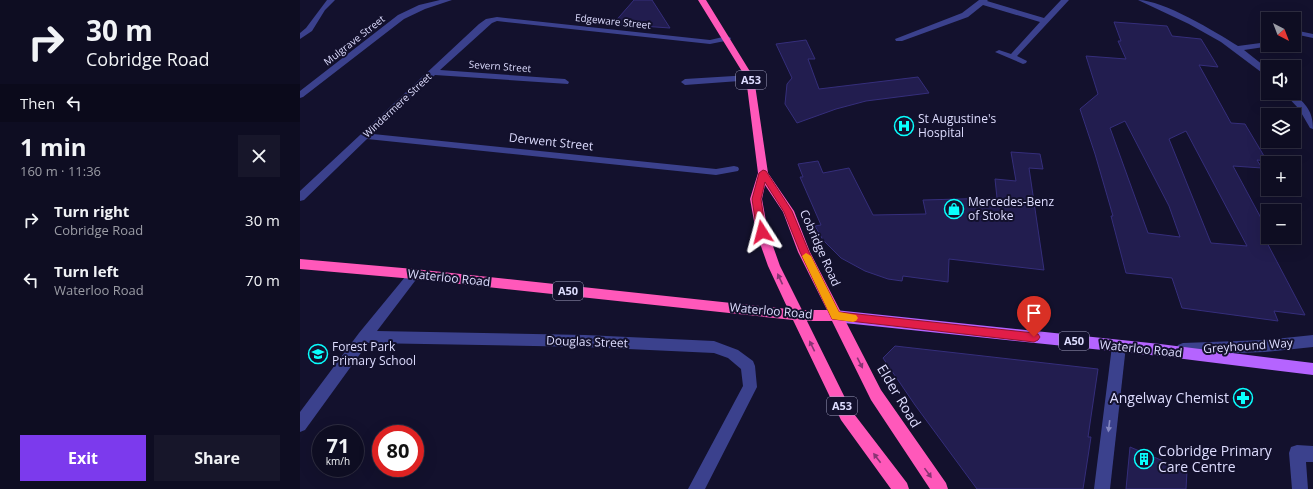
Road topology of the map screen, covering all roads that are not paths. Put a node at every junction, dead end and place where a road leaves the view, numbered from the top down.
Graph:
1 (331, 0) edge
2 (448, 0) edge
3 (702, 0) edge
4 (1065, 0) edge
5 (1142, 0) edge
6 (982, 1) edge
7 (497, 19) joint
8 (1045, 21) junction
9 (890, 33) dead end
10 (1301, 33) edge
11 (1313, 36) edge
12 (300, 37) edge
13 (727, 38) junction
14 (899, 39) junction
15 (907, 44) dead end
16 (1261, 45) edge
17 (1237, 49) junction
18 (999, 52) dead end
19 (1012, 57) junction
20 (1024, 60) dead end
21 (1261, 68) edge
22 (432, 72) junction
23 (750, 78) junction
24 (565, 82) dead end
25 (685, 82) dead end
26 (300, 96) edge
27 (1296, 100) edge
28 (1313, 126) edge
29 (364, 136) junction
30 (734, 169) dead end
31 (763, 173) junction
32 (300, 182) edge
33 (314, 183) junction
34 (300, 197) edge
35 (300, 264) edge
36 (414, 274) junction
37 (796, 315) junction
38 (835, 316) junction
39 (364, 337) junction
40 (1313, 341) edge
41 (1119, 346) junction
42 (1160, 350) junction
43 (1313, 369) edge
44 (300, 425) edge
45 (1313, 454) edge
46 (696, 489) edge
47 (901, 489) edge
48 (940, 489) edge
49 (1102, 489) edge
50 (1300, 489) edge

1 - 12 street
2 - 26 street, Mulgrave Street
3 - 13 highway, Cobridge Road / A53
4 - 8 street
5 - 17 street
6 - 8 street
6 - 14 street
7 - 13 street, Edgeware Street
7 - 22 street, Windermere Street
8 - 19 street
9 - 14 street
10 - 11 street
13 - 23 highway, Cobridge Road / A53
14 - 15 street
16 - 17 street
17 - 21 street
18 - 19 street
19 - 20 street
22 - 24 street, Severn Street
22 - 29 street, Windermere Street
23 - 25 street
23 - 31 highway, Cobridge Road / A53
27 - 28 street
29 - 30 street, Derwent Street
29 - 33 street, Windermere Street
37 -> 31 highway, Cobridge Road / A53
31 - 38 highway, Cobridge Road / A53
32 - 33 street
33 - 34 street, Windermere Street
35 - 36 highway, Waterloo Road / A50
36 - 37 highway, Waterloo Road / A50
36 - 39 street
37 - 38 highway, Waterloo Road / A50
47 -> 37 highway, A53
38 - 41 main road, Waterloo Road / A50
38 -> 48 highway, Elder Road / A53
39 - 44 street
39 - 46 street, Douglas Street
40 - 42 street, Greyhound Way
41 - 42 main road, Waterloo Road / A50
41 -> 49 street
42 - 43 main road, Waterloo Road / A50
45 - 50 street

